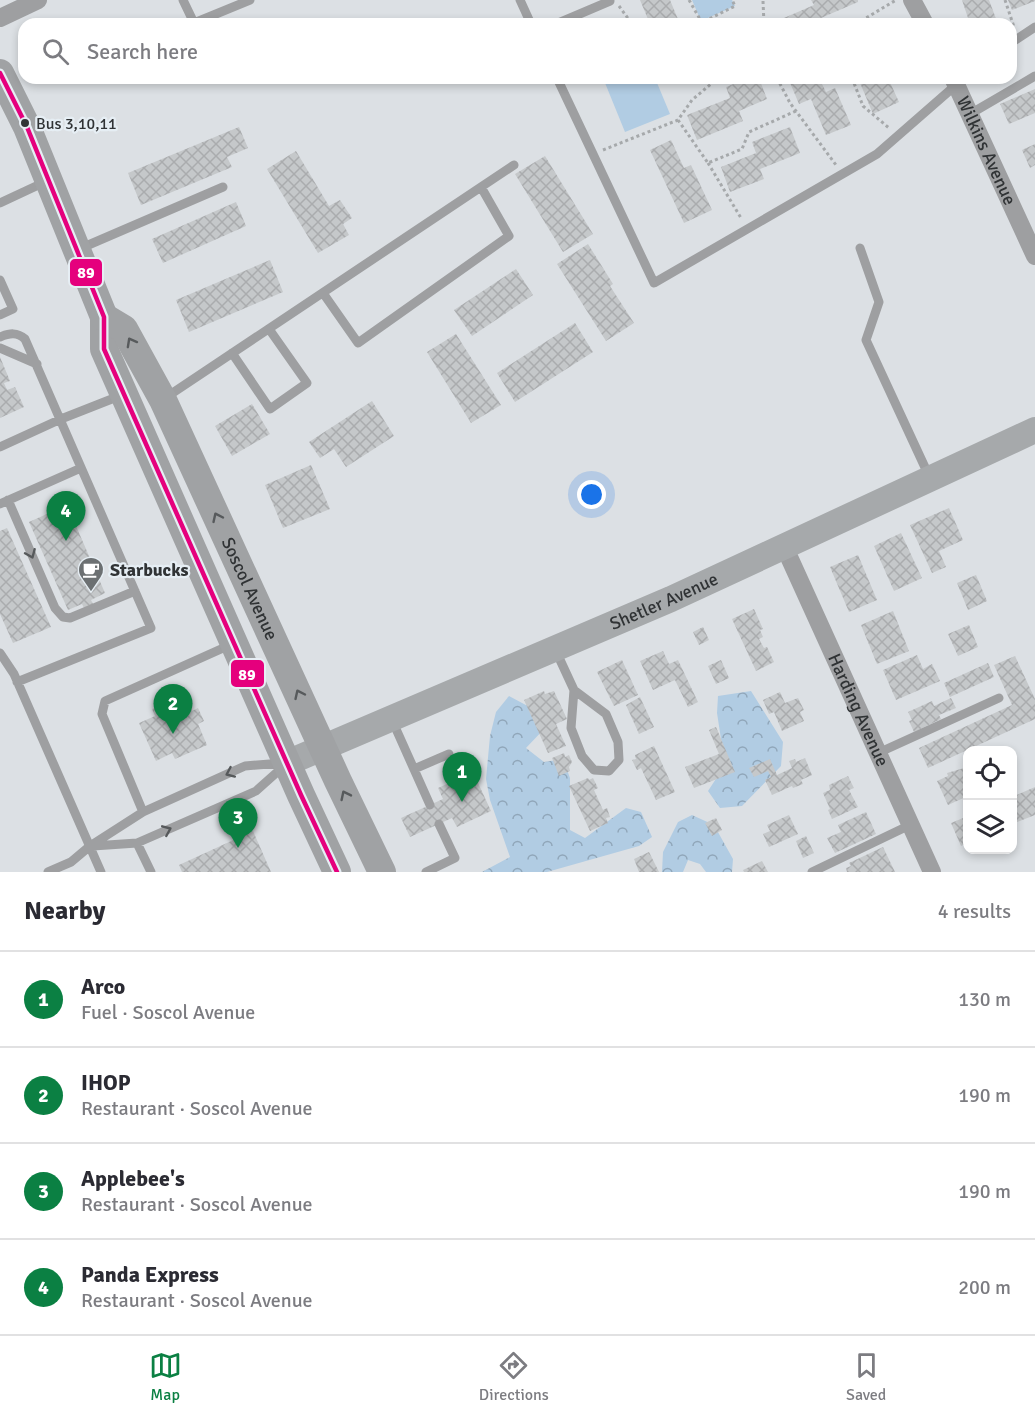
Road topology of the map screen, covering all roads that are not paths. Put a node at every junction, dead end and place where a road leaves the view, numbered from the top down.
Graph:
1 (38, 0) edge
2 (183, 0) edge
3 (250, 0) edge
4 (519, 0) edge
5 (912, 0) edge
6 (610, 1) edge
7 (0, 18) edge
8 (191, 18) edge
9 (208, 18) edge
10 (528, 18) edge
11 (570, 18) edge
12 (922, 18) edge
13 (1035, 27) edge
14 (1017, 40) edge
15 (0, 73) edge
16 (1035, 76) edge
17 (560, 84) edge
18 (954, 84) edge
19 (959, 84) edge
20 (970, 114) junction
21 (514, 165) dead end
22 (49, 181) junction
23 (223, 187) dead end
24 (481, 187) junction
25 (0, 202) edge
26 (860, 248) dead end
27 (76, 250) junction
28 (1035, 256) edge
29 (0, 280) edge
30 (323, 293) junction
31 (0, 315) edge
32 (104, 317) junction
33 (269, 329) junction
34 (0, 337) edge
35 (0, 348) edge
36 (232, 353) junction
37 (37, 364) junction
38 (124, 394) junction
39 (164, 400) junction
40 (61, 419) junction
41 (1035, 430) edge
42 (0, 447) edge
43 (81, 468) junction
44 (930, 478) junction
45 (4, 502) edge
46 (784, 546) junction
47 (135, 591) junction
48 (234, 643) junction
49 (555, 650) junction
50 (0, 653) edge
51 (17, 681) junction
52 (574, 690) junction
53 (999, 698) dead end
54 (391, 719) junction
55 (323, 747) junction
56 (878, 753) junction
57 (449, 754) dead end
58 (287, 763) junction
59 (414, 769) junction
60 (430, 805) dead end
61 (143, 812) junction
62 (439, 824) dead end
63 (910, 825) junction
64 (137, 843) junction
65 (90, 846) junction
66 (48, 872) edge
67 (101, 872) edge
68 (151, 872) edge
69 (337, 872) edge
70 (382, 872) edge
71 (426, 872) edge
72 (812, 872) edge
73 (932, 872) edge

1 - 7 street
2 - 8 lane
3 - 9 lane
4 - 10 lane
5 - 12 street
6 - 11 lane
13 - 14 lane
15 - 22 main road, Soscol Avenue
16 - 20 lane
17 - 18 lane
19 - 20 street, Wilkins Avenue
20 - 28 street, Wilkins Avenue
21 - 24 lane
22 - 25 lane
22 - 27 main road, Soscol Avenue
23 - 27 lane
24 - 30 lane
24 - 30 lane
26 - 44 lane
27 - 32 main road, Soscol Avenue
29 - 31 lane
30 - 33 lane
32 - 38 main road, Soscol Avenue
39 -> 32 main road, Soscol Avenue
33 - 36 lane
33 - 36 lane
34 - 37 lane
35 - 37 lane
36 - 39 lane
37 - 40 lane
38 - 40 lane
38 - 48 main road, Soscol Avenue
55 -> 39 main road, Soscol Avenue
40 - 42 lane
40 - 43 lane
41 - 44 street, Shetler Avenue
43 - 45 lane
43 - 47 lane
44 - 46 street, Shetler Avenue
45 -> 47 lane
46 - 49 street, Shetler Avenue
46 - 56 street, Harding Avenue
47 - 51 lane
48 - 58 main road, Soscol Avenue
48 - 61 lane
49 - 52 lane
49 - 54 street, Shetler Avenue
50 - 51 lane
51 - 65 lane
52 - 52 lane
53 - 56 lane
54 - 55 street, Shetler Avenue
54 - 59 lane
55 - 58 street, Shetler Avenue
70 -> 55 main road, Soscol Avenue
56 - 63 street, Harding Avenue
57 - 59 lane
58 -> 61 lane
64 -> 58 lane
58 - 69 main road, Soscol Avenue
59 - 60 lane
61 - 65 lane
62 - 71 lane
63 - 72 lane
63 - 73 street, Harding Avenue
64 - 65 lane
64 - 68 lane
65 - 66 lane
65 - 67 lane

